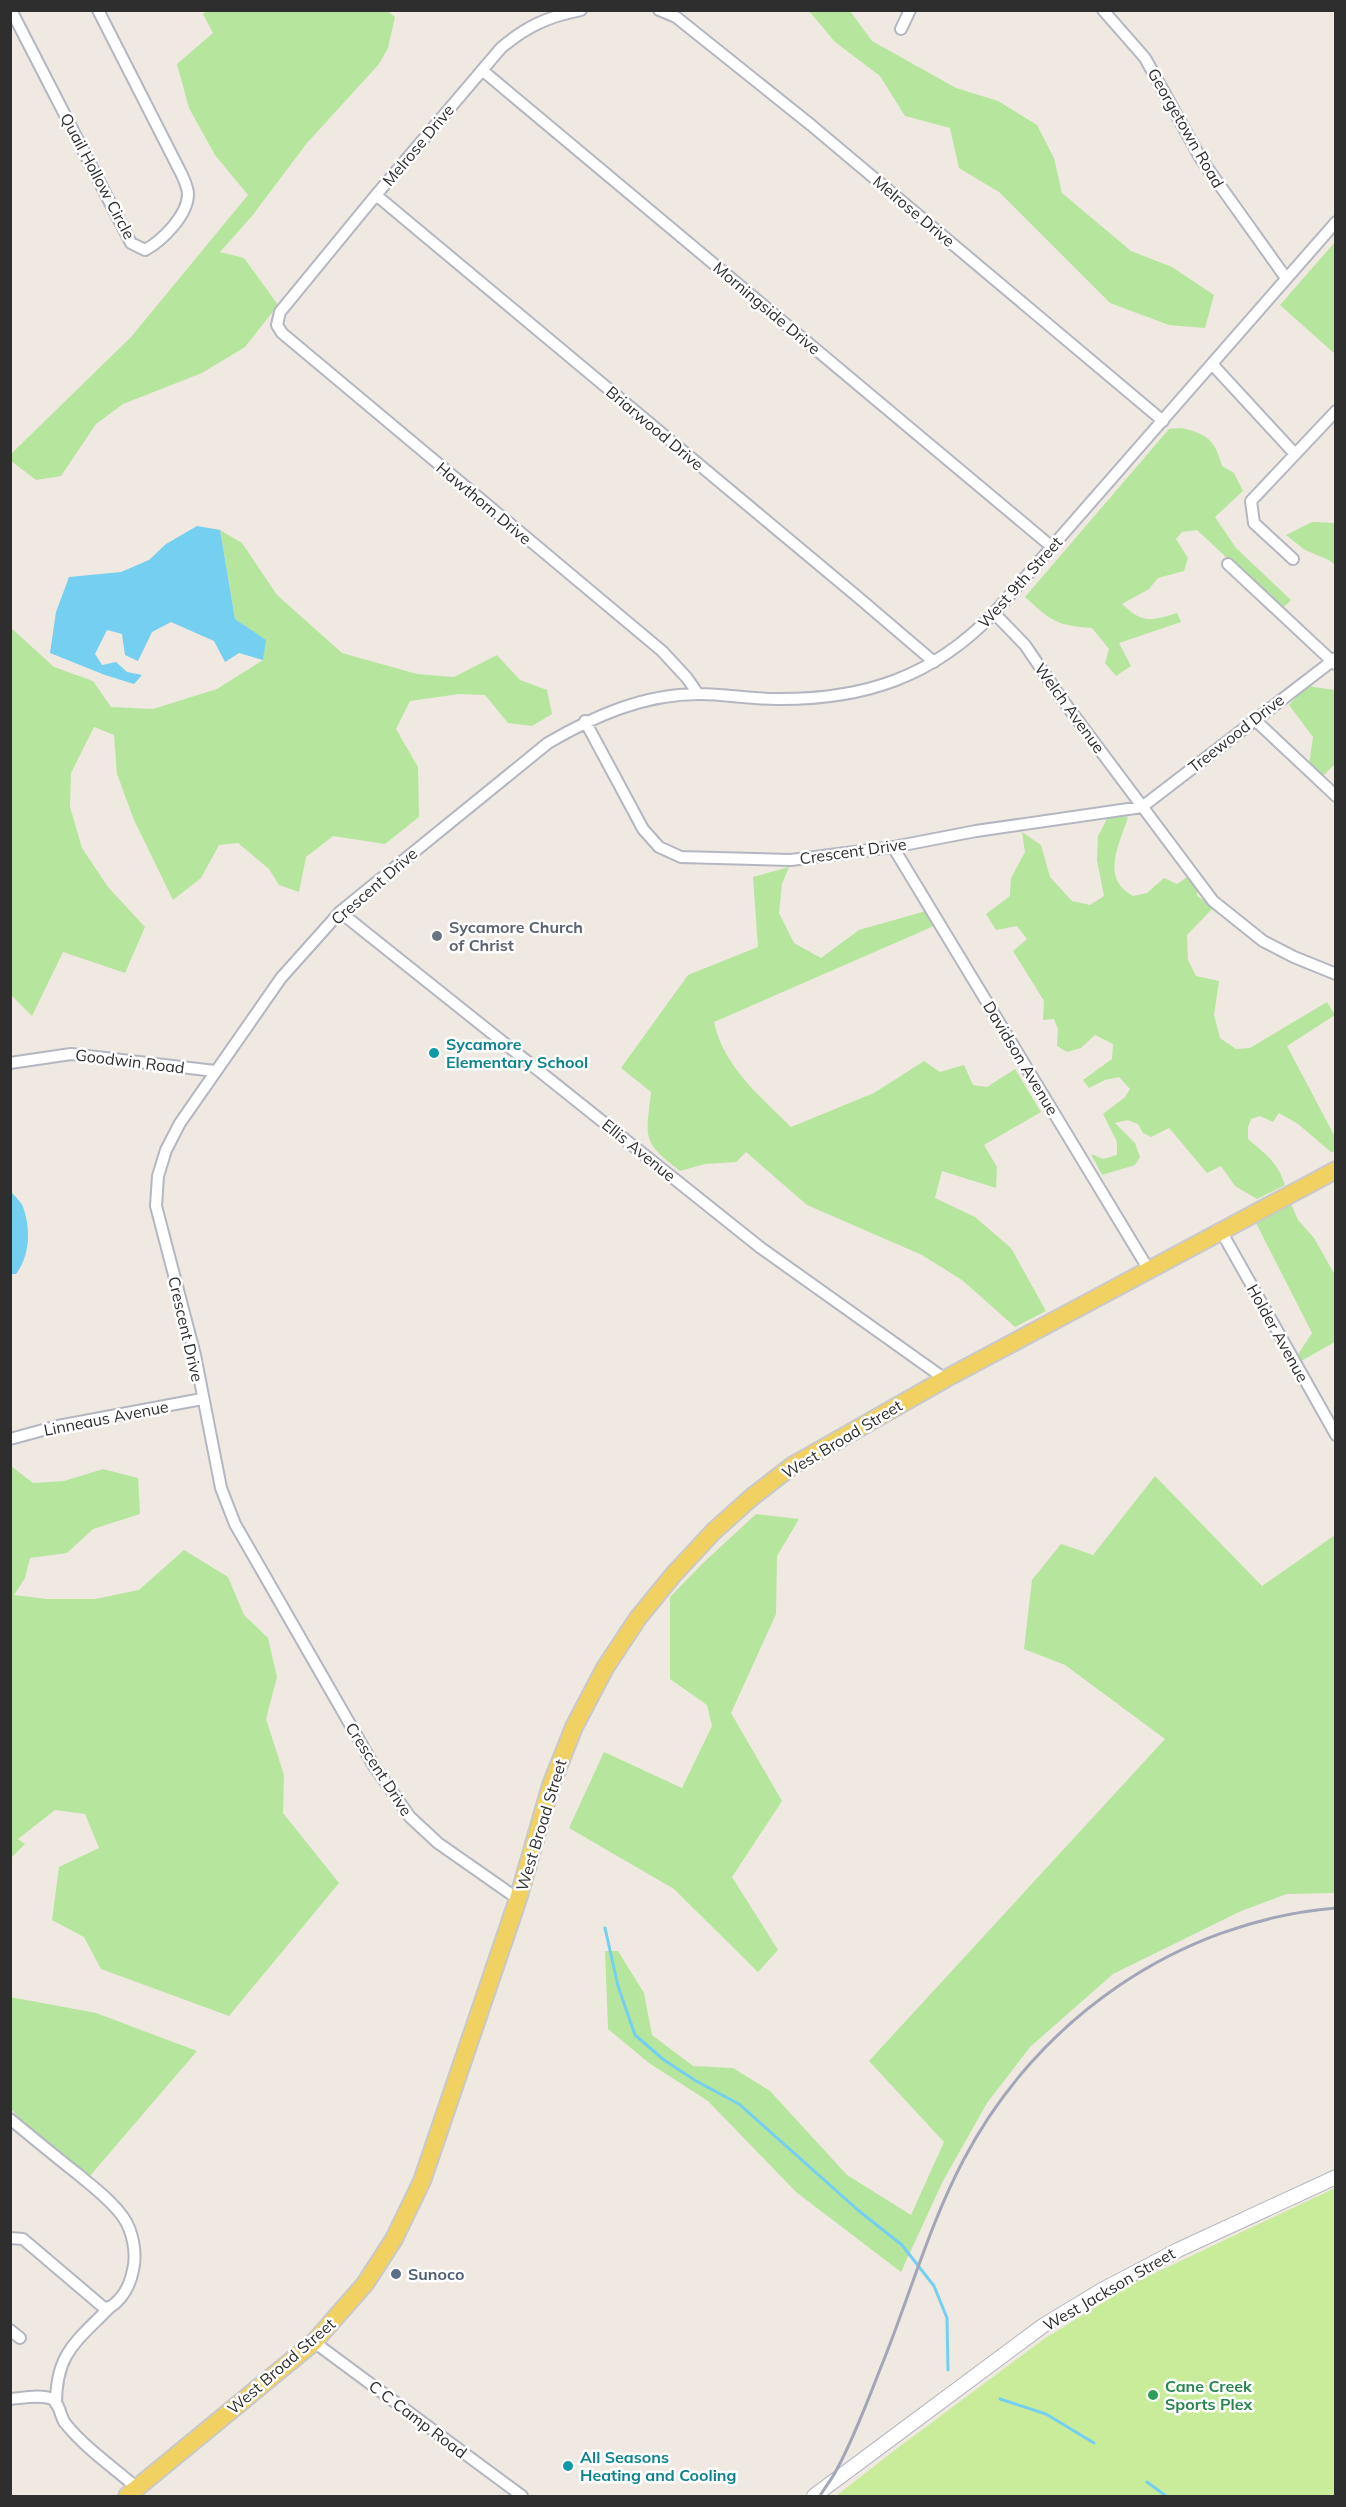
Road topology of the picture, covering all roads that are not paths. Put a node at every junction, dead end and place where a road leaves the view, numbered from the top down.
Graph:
1 (11, 10) edge
2 (98, 10) edge
3 (581, 10) edge
4 (659, 10) edge
5 (910, 10) edge
6 (1103, 10) edge
7 (901, 29) dead end
8 (482, 70) junction
9 (376, 195) junction
10 (1335, 222) edge
11 (1286, 278) junction
12 (280, 312) joint
13 (1212, 364) junction
14 (1335, 411) edge
15 (1163, 421) junction
16 (1294, 453) junction
17 (1052, 547) junction
18 (1293, 559) dead end
19 (1228, 564) dead end
20 (994, 613) junction
21 (1334, 661) edge
22 (934, 662) junction
23 (698, 694) junction
24 (1254, 719) junction
25 (585, 721) junction
26 (1335, 796) edge
27 (1142, 807) junction
28 (893, 847) junction
29 (340, 912) junction
30 (1335, 974) edge
31 (10, 1063) edge
32 (215, 1071) junction
33 (1335, 1170) edge
34 (1221, 1231) junction
35 (1149, 1270) junction
36 (945, 1379) junction
37 (202, 1399) junction
38 (1335, 1435) edge
39 (10, 1439) edge
40 (518, 1899) junction
41 (10, 2119) edge
42 (1335, 2177) edge
43 (10, 2238) edge
44 (109, 2308) junction
45 (10, 2330) edge
46 (20, 2338) dead end
47 (314, 2342) junction
48 (10, 2399) edge
49 (56, 2404) junction
50 (132, 2492) edge
51 (522, 2496) edge
52 (814, 2496) edge

1 - 2 street, Quail Hollow Circle
3 - 8 street, Melrose Drive
4 - 15 street, Melrose Drive
5 - 7 street
6 - 11 street, Georgetown Road
8 - 9 street, Melrose Drive
8 - 17 street, Morningside Drive
9 - 12 street, Melrose Drive
9 - 22 street, Briarwood Drive
10 - 11 street, West 9th Street
11 - 13 street, West 9th Street
12 - 23 street, Hawthorn Drive
13 - 15 street, West 9th Street
13 - 16 street
14 - 16 street
15 - 17 street, West 9th Street
16 - 18 street
17 - 20 street, West 9th Street
19 - 21 street
20 - 22 street, West 9th Street
20 - 27 street, Welch Avenue
21 - 24 street, Treewood Drive
22 - 23 street, West 9th Street
23 - 25 street, West 9th Street
24 - 26 street
24 - 27 street, Treewood Drive
25 - 28 street, Crescent Drive
25 - 29 street, Crescent Drive
27 - 28 street, Crescent Drive
27 - 30 street
28 - 35 street, Davidson Avenue
29 - 32 street, Crescent Drive
29 - 36 street, Ellis Avenue
31 - 32 street, Goodwin Road
32 - 37 street, Crescent Drive
33 - 34 main road, West Broad Street
34 - 35 main road, West Broad Street
34 - 38 street, Holder Avenue
35 - 36 main road, West Broad Street
36 - 40 main road, West Broad Street
37 - 39 street, Linneaus Avenue
37 - 40 street, Crescent Drive
40 - 47 main road, West Broad Street
41 - 44 street
42 - 52 street, West Jackson Street
43 - 44 street
44 - 49 street
45 - 46 street
47 - 50 main road, West Broad Street
47 - 51 street, C C Camp Road
48 - 49 street
49 - 50 street

